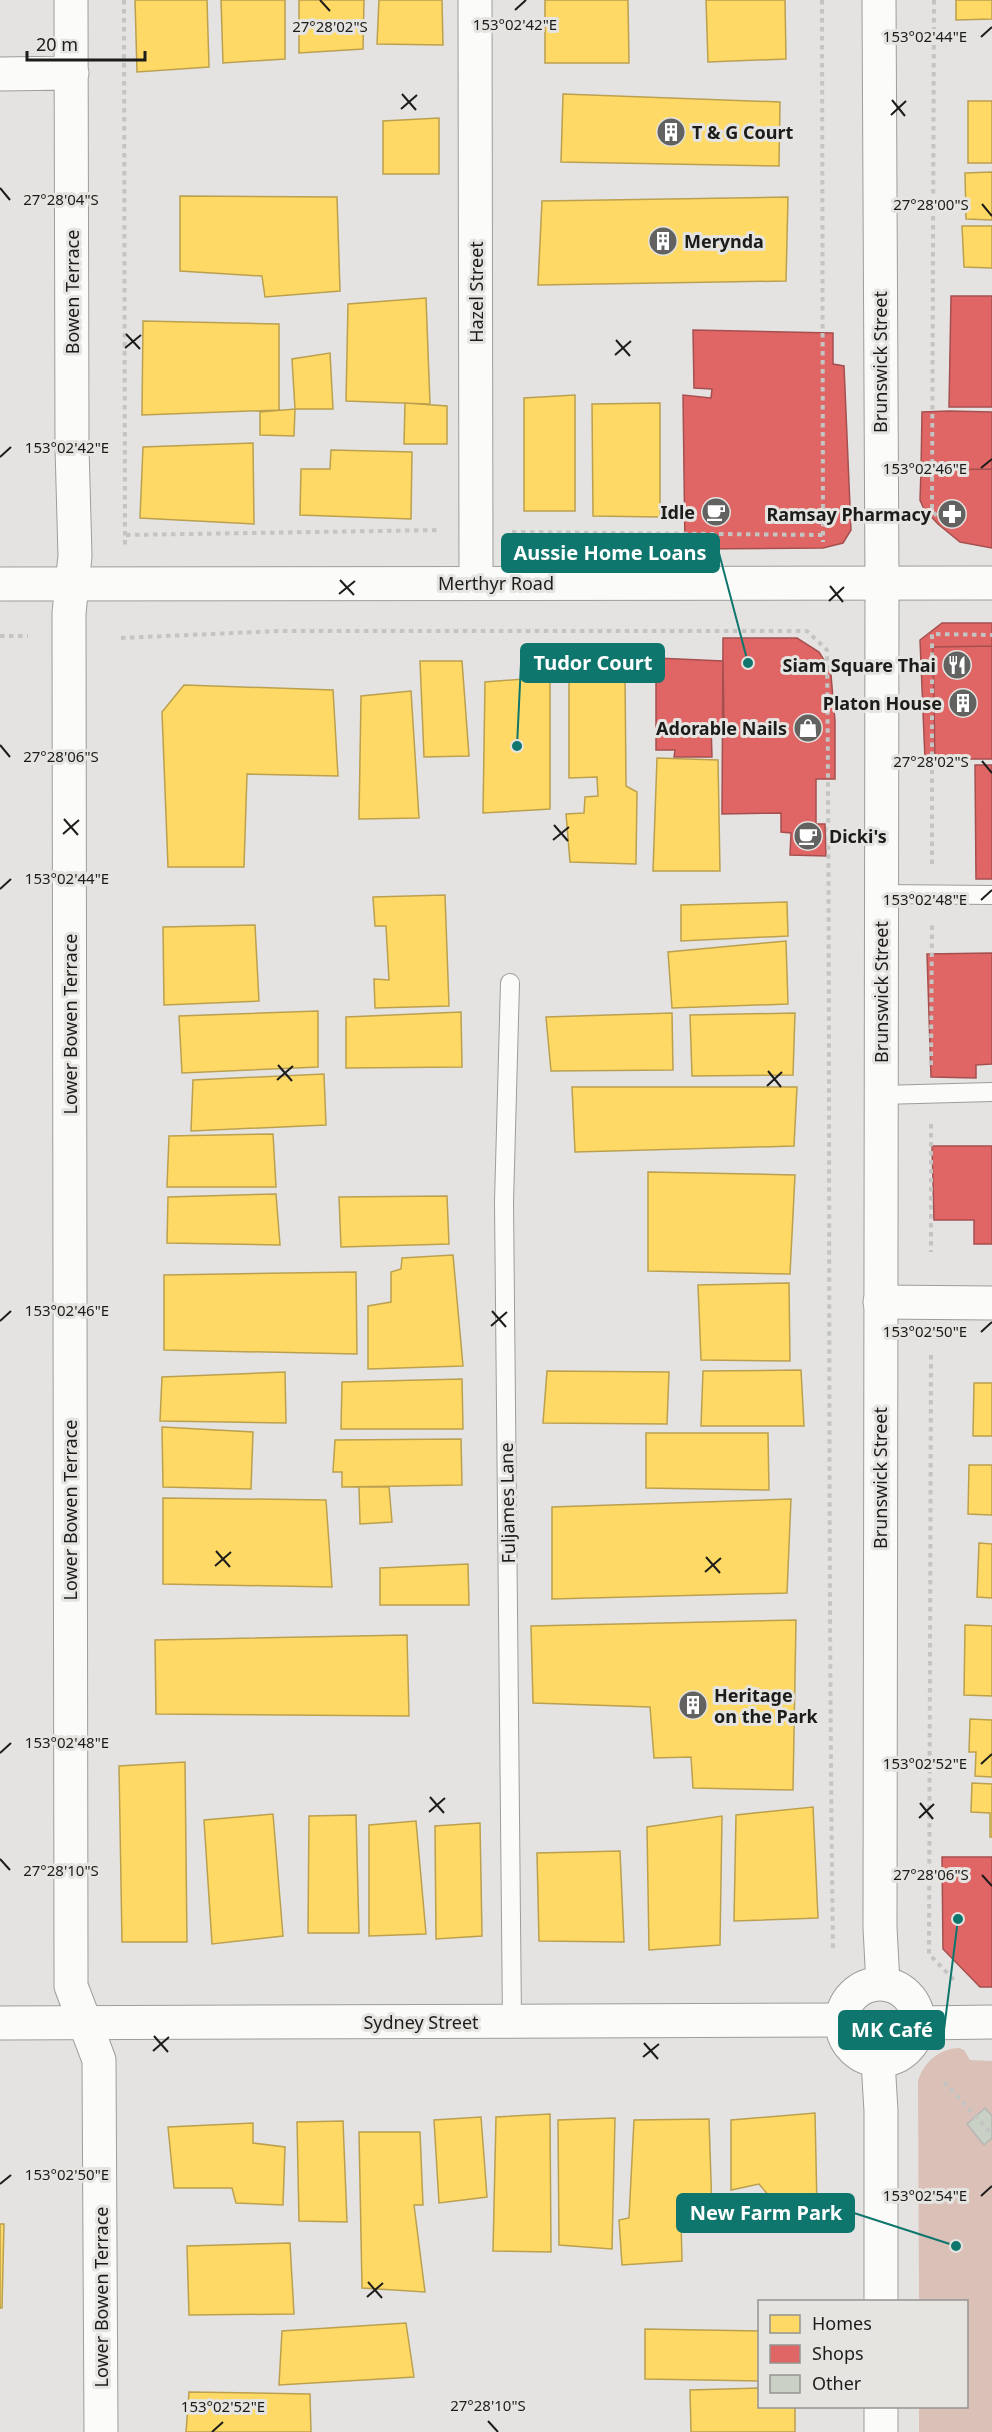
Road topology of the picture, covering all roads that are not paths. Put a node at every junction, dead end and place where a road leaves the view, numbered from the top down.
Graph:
1 (71, 0) edge
2 (475, 0) edge
3 (879, 0) edge
4 (72, 73) junction
5 (0, 74) edge
6 (476, 583) junction
7 (992, 583) edge
8 (0, 584) edge
9 (73, 584) junction
10 (882, 584) junction
11 (881, 894) junction
12 (992, 895) edge
13 (510, 983) dead end
14 (992, 1092) edge
15 (881, 1095) junction
16 (880, 1302) junction
17 (992, 1303) edge
18 (883, 1984) junction
19 (842, 2020) junction
20 (512, 2022) junction
21 (992, 2022) edge
22 (0, 2023) edge
23 (85, 2023) junction
24 (918, 2023) junction
25 (878, 2061) junction
26 (881, 2300) edge
27 (881, 2408) edge
28 (101, 2432) edge
29 (881, 2432) edge

1 - 4 street, Bowen Terrace
2 - 6 street, Hazel Street
3 - 10 street, Brunswick Street
4 - 5 street
4 - 9 street, Bowen Terrace
6 - 9 street, Merthyr Road
6 - 10 street, Merthyr Road
7 - 10 street, Merthyr Road
8 - 9 street, Merthyr Road
9 - 23 street, Lower Bowen Terrace
10 - 11 street, Brunswick Street
11 - 12 lane
11 - 15 street, Brunswick Street
13 - 20 lane, Fuljames Lane
14 - 15 lane
15 - 16 street, Brunswick Street
16 - 17 street
16 - 18 street, Brunswick Street
18 - 19 street
18 - 24 street
19 - 20 street, Sydney Street
19 - 25 street
20 - 23 street, Sydney Street
21 - 24 street
22 - 23 street, Sydney Street
23 - 28 street, Lower Bowen Terrace
24 - 25 street
25 - 26 street
27 - 29 street

